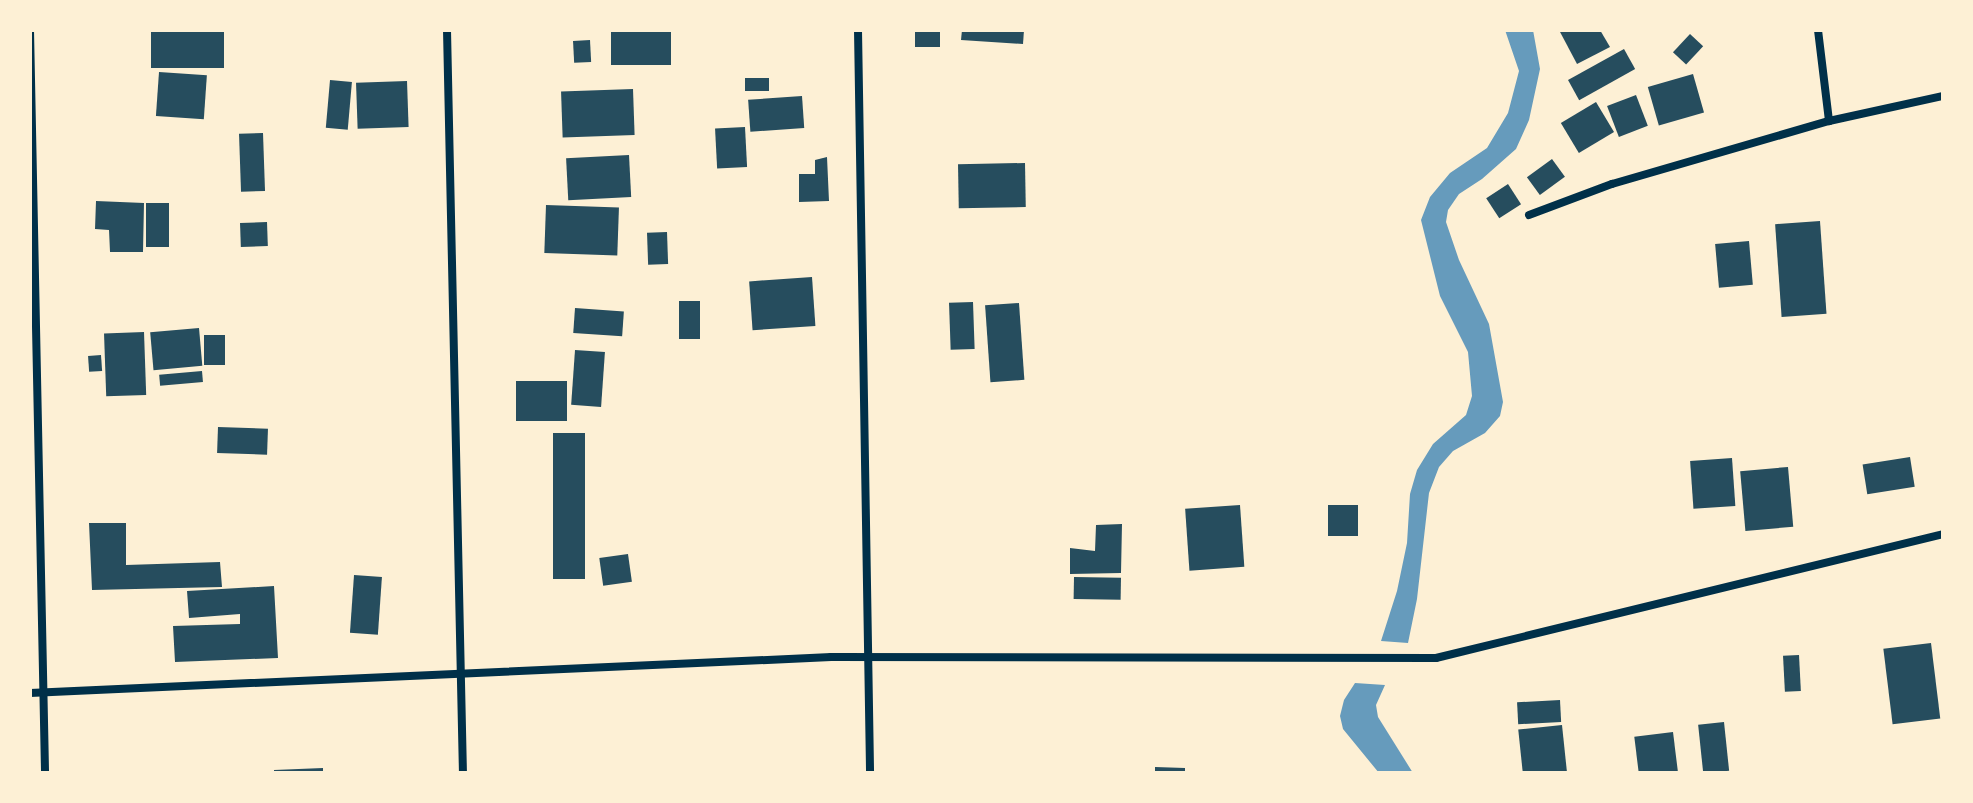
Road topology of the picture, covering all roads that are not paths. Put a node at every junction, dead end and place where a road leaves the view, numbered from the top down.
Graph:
1 (30, 30) edge
2 (447, 30) edge
3 (858, 30) edge
4 (1818, 30) edge
5 (31, 85) edge
6 (1943, 96) edge
7 (1829, 121) junction
8 (1529, 215) dead end
9 (1943, 534) edge
10 (869, 658) junction
11 (461, 674) junction
12 (30, 693) edge
13 (44, 693) junction
14 (45, 773) edge
15 (463, 773) edge
16 (870, 773) edge

1 - 5 street
2 - 11 street
3 - 10 street
4 - 7 street
5 - 13 street
6 - 7 street
7 - 8 street
9 - 10 street
10 - 11 street
10 - 16 street
11 - 13 street
11 - 15 street
12 - 13 street
13 - 14 street

